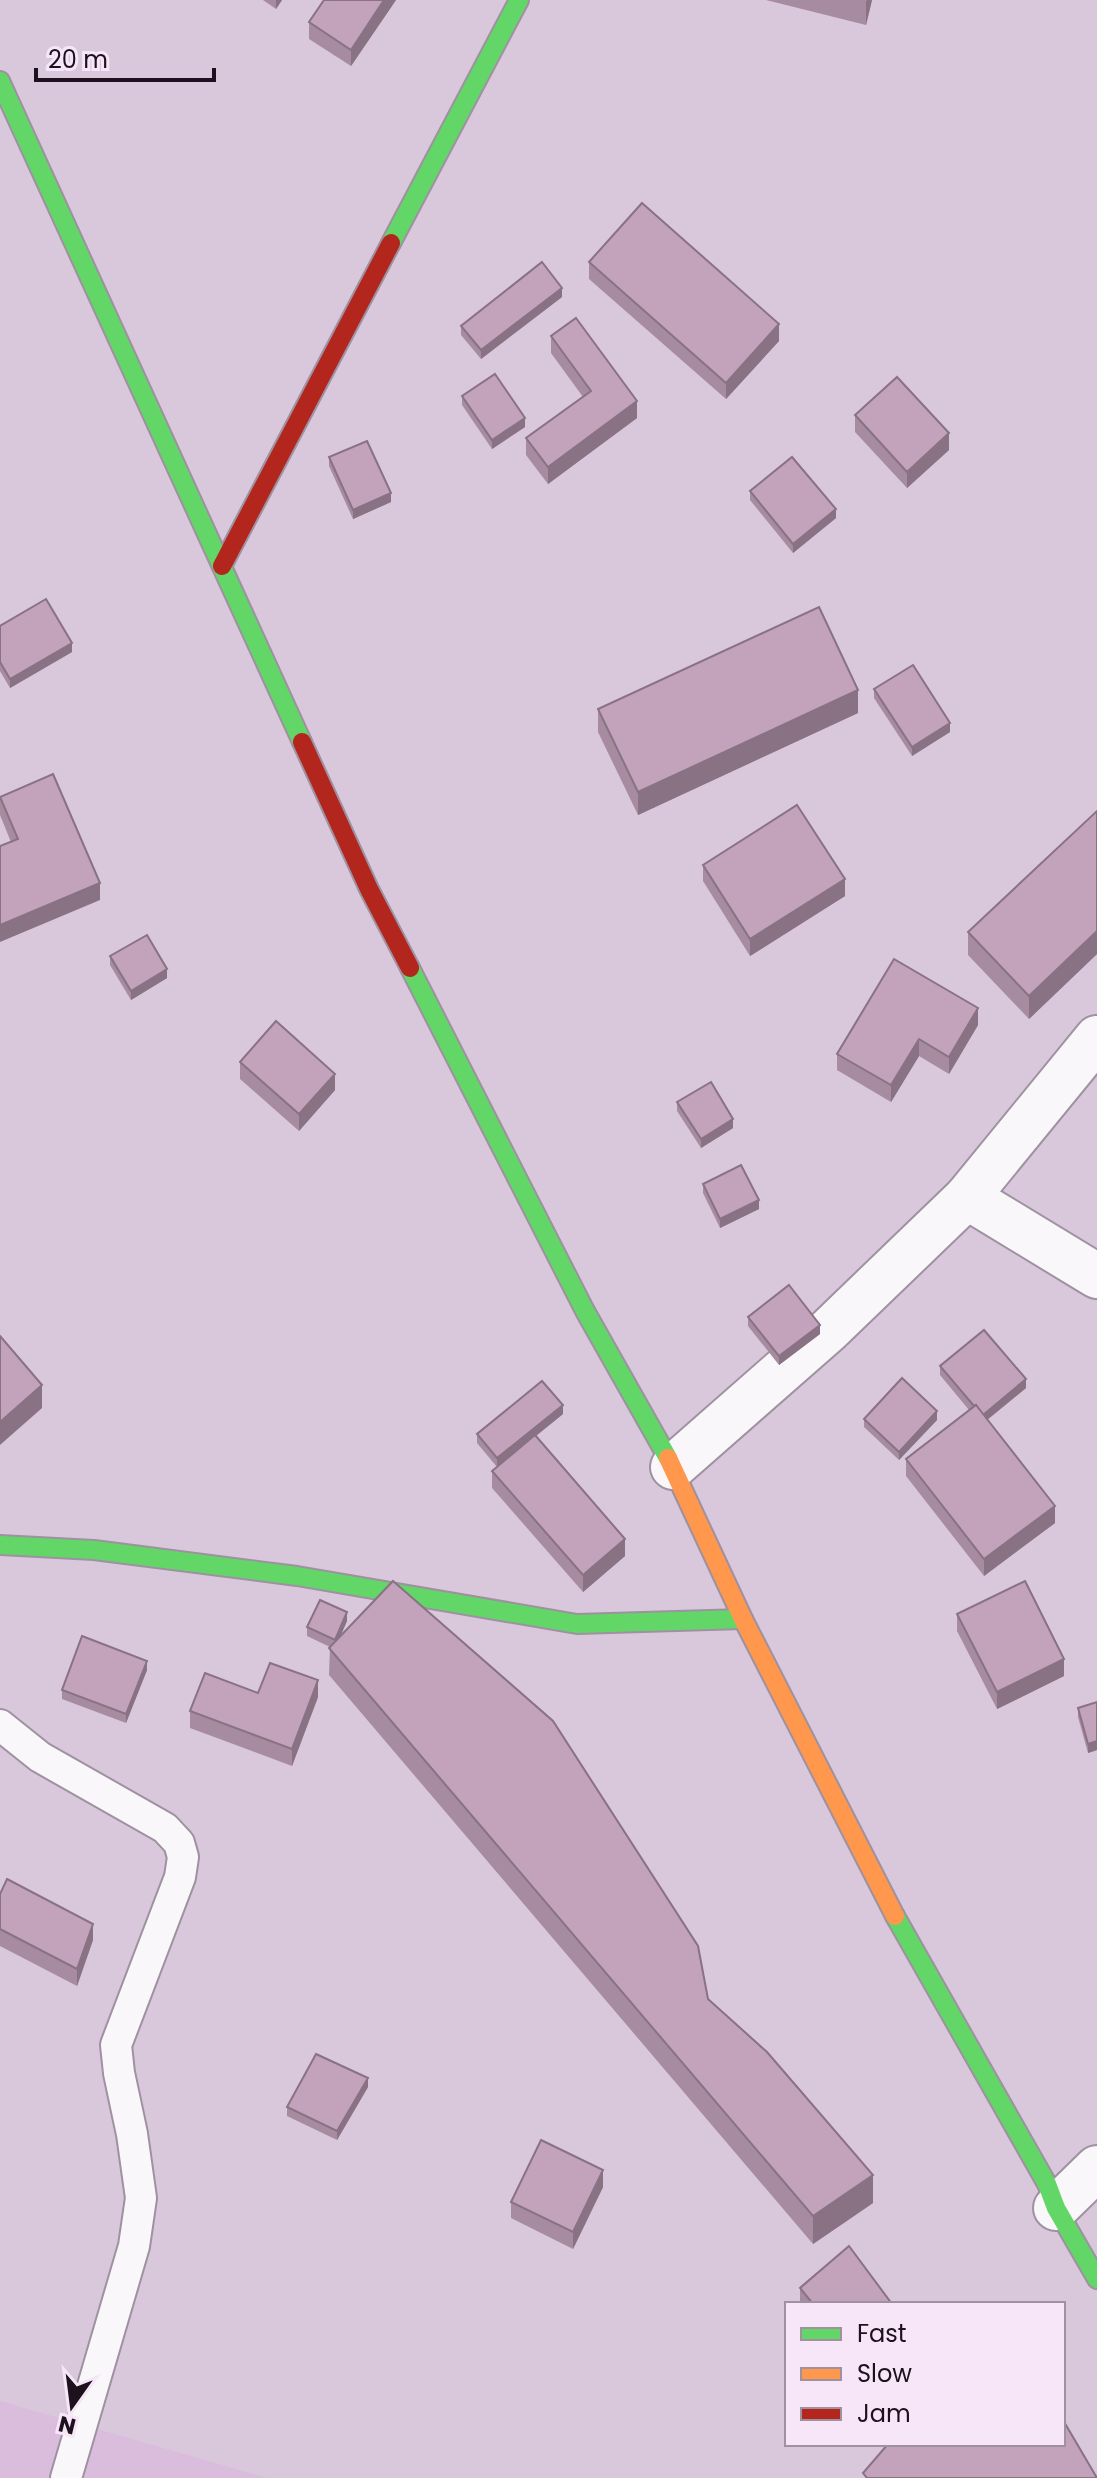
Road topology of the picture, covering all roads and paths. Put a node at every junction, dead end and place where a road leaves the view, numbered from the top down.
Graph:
1 (519, 0) edge
2 (0, 81) edge
3 (222, 566) junction
4 (1097, 1038) edge
5 (967, 1197) junction
6 (1097, 1276) edge
7 (673, 1467) junction
8 (0, 1545) edge
9 (743, 1619) junction
10 (0, 1725) edge
11 (1097, 2168) edge
12 (1056, 2208) junction
13 (1097, 2279) edge
14 (66, 2478) edge

1 - 3 main road
2 - 3 main road
3 - 7 main road
4 - 5 street
5 - 6 street
5 - 7 street
7 - 9 main road
8 - 9 main road
9 - 12 main road
10 - 14 lane
11 - 12 street
12 - 13 main road

